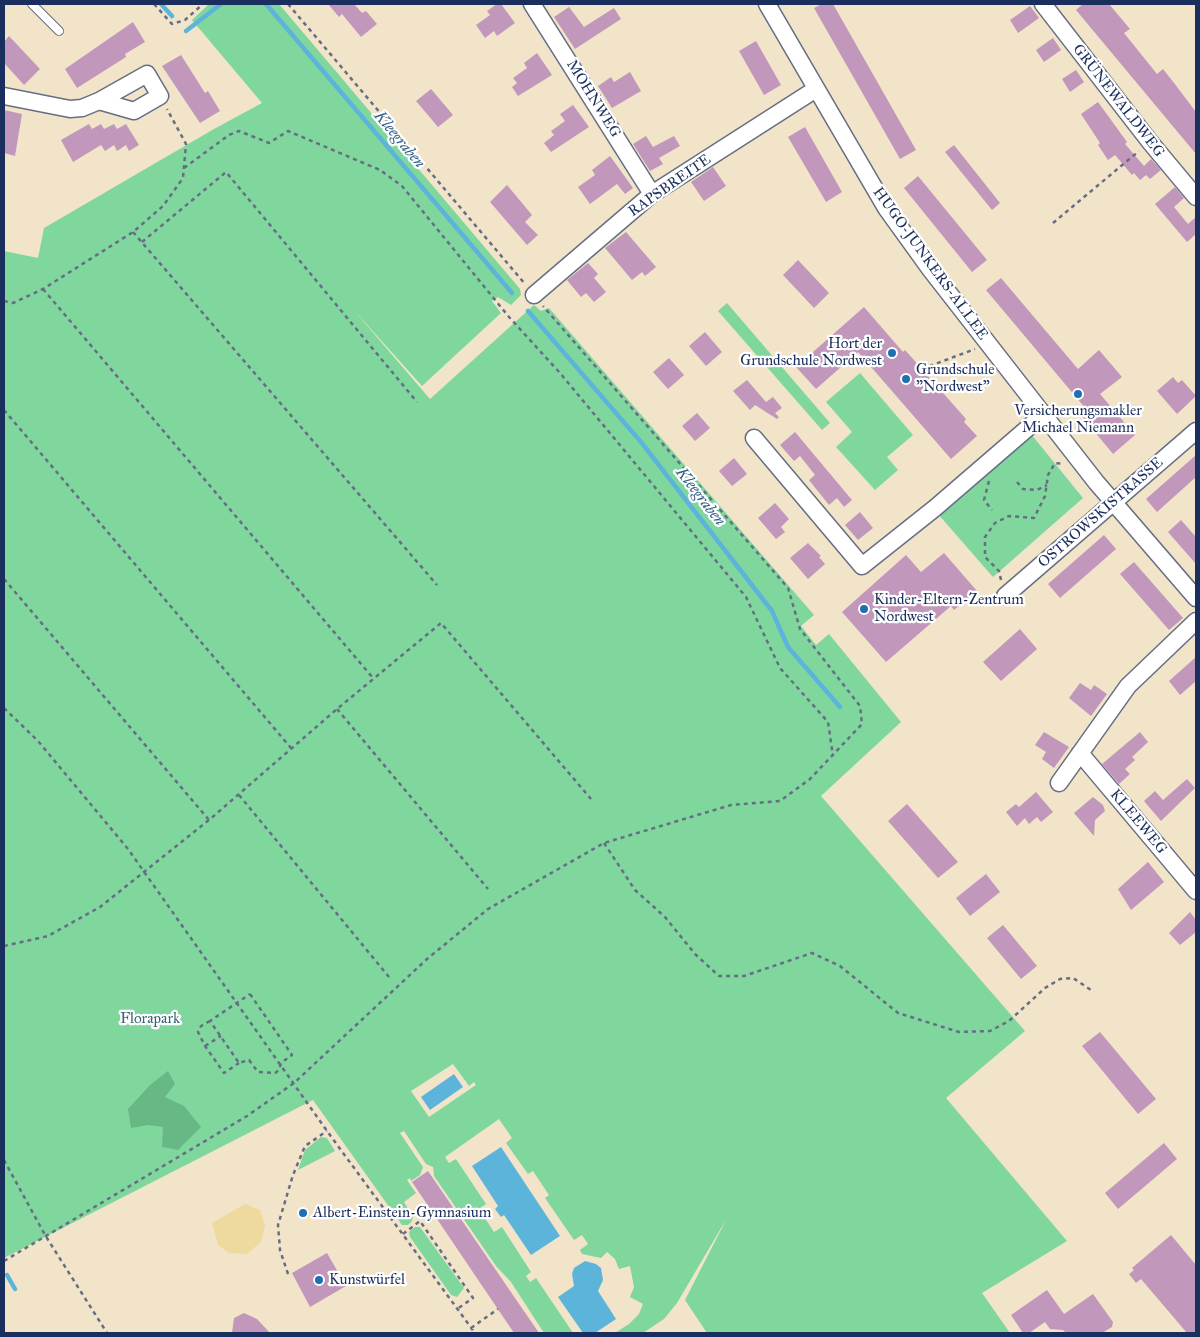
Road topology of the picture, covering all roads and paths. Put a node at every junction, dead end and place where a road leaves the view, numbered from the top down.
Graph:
1 (32, 4) edge
2 (154, 4) edge
3 (203, 4) edge
4 (288, 4) edge
5 (532, 4) edge
6 (767, 4) edge
7 (1043, 4) edge
8 (59, 31) dead end
9 (816, 89) junction
10 (4, 96) edge
11 (160, 96) junction
12 (100, 101) junction
13 (1150, 142) junction
14 (184, 168) junction
15 (652, 194) junction
16 (1196, 196) edge
17 (1053, 223) dead end
18 (133, 232) junction
19 (142, 242) junction
20 (43, 289) junction
21 (534, 295) junction
22 (4, 302) edge
23 (978, 348) dead end
24 (922, 369) dead end
25 (417, 402) dead end
26 (4, 410) edge
27 (1044, 414) junction
28 (1196, 431) edge
29 (754, 438) dead end
30 (988, 462) junction
31 (1068, 464) dead end
32 (1017, 482) dead end
33 (1047, 485) junction
34 (1112, 502) junction
35 (992, 510) dead end
36 (4, 579) edge
37 (437, 586) dead end
38 (1005, 596) joint
39 (1196, 598) edge
40 (1196, 621) edge
41 (373, 678) junction
42 (4, 708) edge
43 (337, 709) junction
44 (291, 748) junction
45 (1080, 753) junction
46 (833, 756) junction
47 (1059, 783) dead end
48 (238, 796) junction
49 (591, 799) dead end
50 (210, 820) junction
51 (604, 843) junction
52 (145, 872) junction
53 (488, 889) dead end
54 (1196, 891) edge
55 (4, 946) edge
56 (389, 977) dead end
57 (1094, 992) dead end
58 (238, 1002) junction
59 (210, 1021) junction
60 (221, 1036) junction
61 (205, 1046) junction
62 (239, 1063) junction
63 (281, 1063) junction
64 (294, 1082) junction
65 (328, 1131) junction
66 (4, 1160) edge
67 (403, 1234) junction
68 (45, 1235) junction
69 (4, 1261) edge
70 (288, 1274) dead end
71 (457, 1308) junction
72 (498, 1309) dead end
73 (471, 1328) junction
74 (107, 1333) edge
75 (475, 1333) edge

1 - 8 lane
2 - 3 path
4 - 21 path
5 - 15 street, MOHNWEG
6 - 9 street, HUGO-JUNKERS-ALLEE
7 - 13 street, GRÜNEWALDWEG
9 - 15 street, RAPSBREITE
9 - 27 street, HUGO-JUNKERS-ALLEE
10 - 12 street
11 - 12 street
11 - 12 street
11 - 14 path
13 - 16 street, GRÜNEWALDWEG
13 - 17 path
14 - 18 path
14 - 46 path
15 - 21 street, RAPSBREITE
18 - 19 path
18 - 20 path
19 - 25 path
19 - 37 path
20 - 22 path
20 - 41 path
21 - 46 path
23 - 24 path
26 - 44 path
27 - 30 street
27 - 34 street, HUGO-JUNKERS-ALLEE
28 - 34 street, OSTROWSKISTRASSE
29 - 30 street
30 - 35 path
31 - 33 path
32 - 33 path
33 - 38 path
34 - 38 street, OSTROWSKISTRASSE
34 - 39 street, HUGO-JUNKERS-ALLEE
36 - 50 path
40 - 45 street
41 - 43 path
41 - 49 path
42 - 52 path
43 - 44 path
43 - 53 path
44 - 48 path
45 - 47 street
45 - 54 street, KLEEWEG
46 - 51 path
48 - 50 path
48 - 56 path
50 - 52 path
51 - 57 path
51 - 64 path
52 - 55 path
52 - 58 path
58 - 59 path
58 - 63 path
58 - 63 path
59 - 60 path
59 - 61 path
60 - 61 path
60 - 62 path
61 - 62 path
62 - 63 path
63 - 64 path
64 - 65 path
64 - 68 path
65 - 67 path
65 - 70 path
66 - 68 path
67 - 71 path
67 - 71 path
68 - 69 path
68 - 74 path
71 - 73 path
72 - 73 path
73 - 75 path

